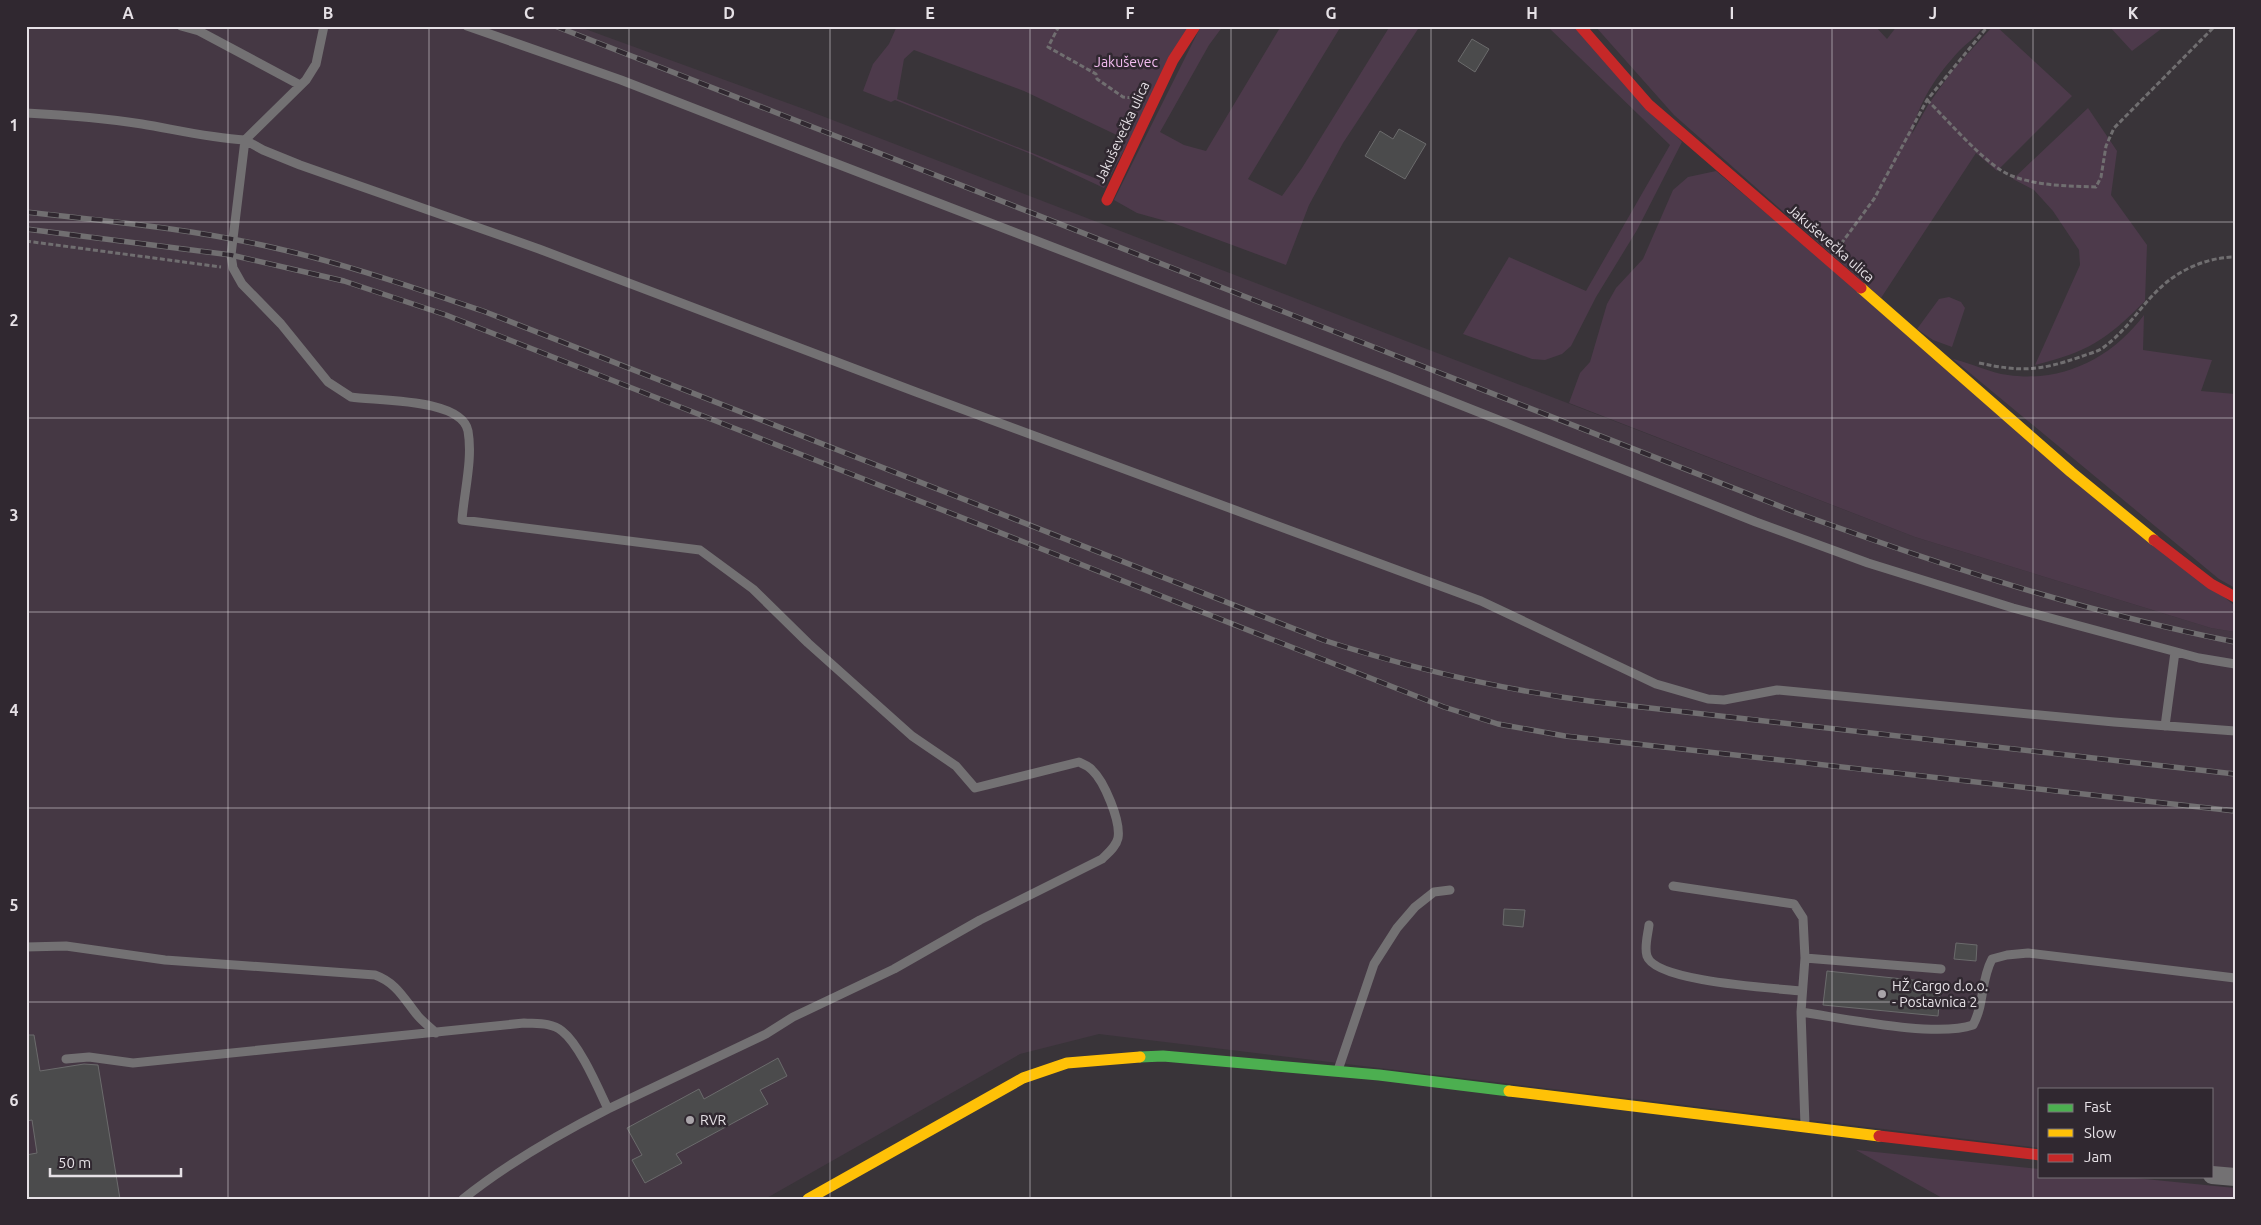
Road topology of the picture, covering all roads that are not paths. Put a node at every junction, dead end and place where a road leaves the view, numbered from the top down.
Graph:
1 (181, 26) edge
2 (324, 26) edge
3 (467, 26) edge
4 (1195, 26) edge
5 (1580, 26) edge
6 (300, 85) junction
7 (26, 113) edge
8 (245, 140) junction
9 (1107, 200) dead end
10 (2235, 597) edge
11 (2175, 652) junction
12 (2235, 664) edge
13 (2165, 726) junction
14 (2235, 731) edge
15 (1673, 886) dead end
16 (1450, 890) dead end
17 (1649, 925) dead end
18 (26, 947) edge
19 (1805, 958) junction
20 (1941, 969) dead end
21 (2235, 978) edge
22 (1801, 991) junction
23 (1801, 1012) junction
24 (436, 1033) junction
25 (66, 1059) dead end
26 (1338, 1073) junction
27 (608, 1109) junction
28 (1804, 1128) junction
29 (2038, 1155) edge
30 (2214, 1174) edge
31 (2235, 1177) edge
32 (463, 1199) edge
33 (808, 1199) edge

1 - 6 lane
2 - 6 lane
3 - 11 lane
4 - 9 street, Jakuševečka ulica
5 - 10 street, Jakuševečka ulica
6 - 8 lane
7 - 8 lane
8 - 13 lane
8 - 27 lane
11 - 12 lane
11 - 13 lane
13 - 14 lane
15 - 19 lane
16 - 26 lane
17 - 22 lane
18 - 24 lane
19 - 20 lane
19 - 22 lane
21 - 23 lane
22 - 23 lane
23 - 28 lane
24 - 25 lane
24 - 27 lane
26 - 28 street
26 - 33 street
27 - 32 lane
28 - 29 street
30 - 31 street

